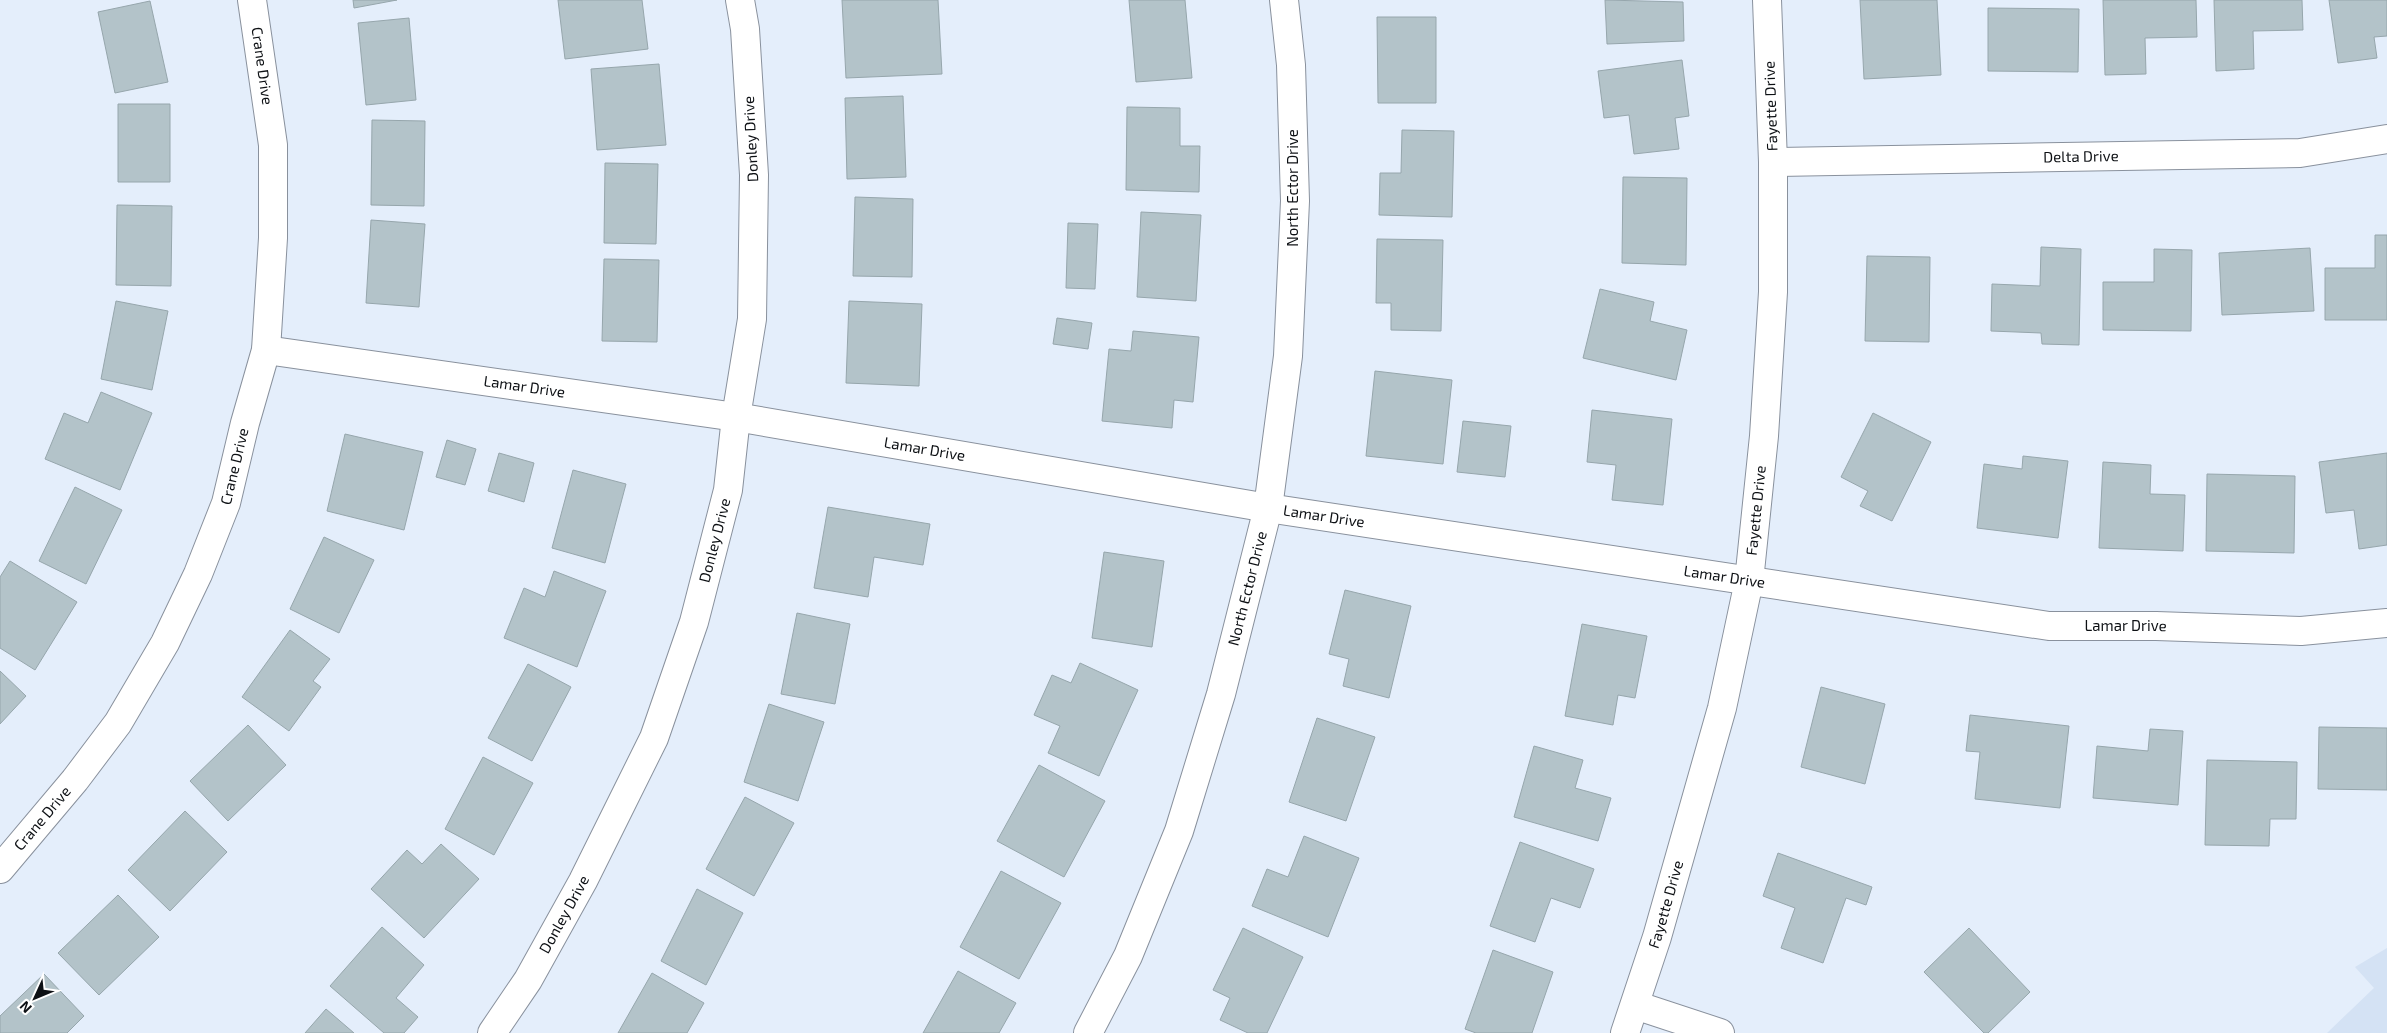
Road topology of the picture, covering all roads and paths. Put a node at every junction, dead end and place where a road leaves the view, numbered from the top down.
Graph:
1 (252, 0) edge
2 (740, 0) edge
3 (1284, 0) edge
4 (1767, 0) edge
5 (2387, 139) edge
6 (1773, 162) junction
7 (266, 350) junction
8 (736, 417) junction
9 (1268, 508) junction
10 (1749, 580) junction
11 (2387, 623) edge
12 (0, 869) edge
13 (1635, 1005) junction
14 (492, 1033) edge
15 (1088, 1033) edge
16 (1625, 1033) edge
17 (1720, 1033) edge

1 - 7 street, Crane Drive
2 - 8 street, Donley Drive
3 - 9 street, North Ector Drive
4 - 6 street, Fayette Drive
5 - 6 street, Delta Drive
6 - 10 street, Fayette Drive
7 - 8 street, Lamar Drive
7 - 12 street, Crane Drive
8 - 9 street, Lamar Drive
8 - 14 street, Donley Drive
9 - 10 street, Lamar Drive
9 - 15 street, North Ector Drive
10 - 11 street, Lamar Drive
10 - 13 street, Fayette Drive
13 - 16 street, Fayette Drive
13 - 17 street

